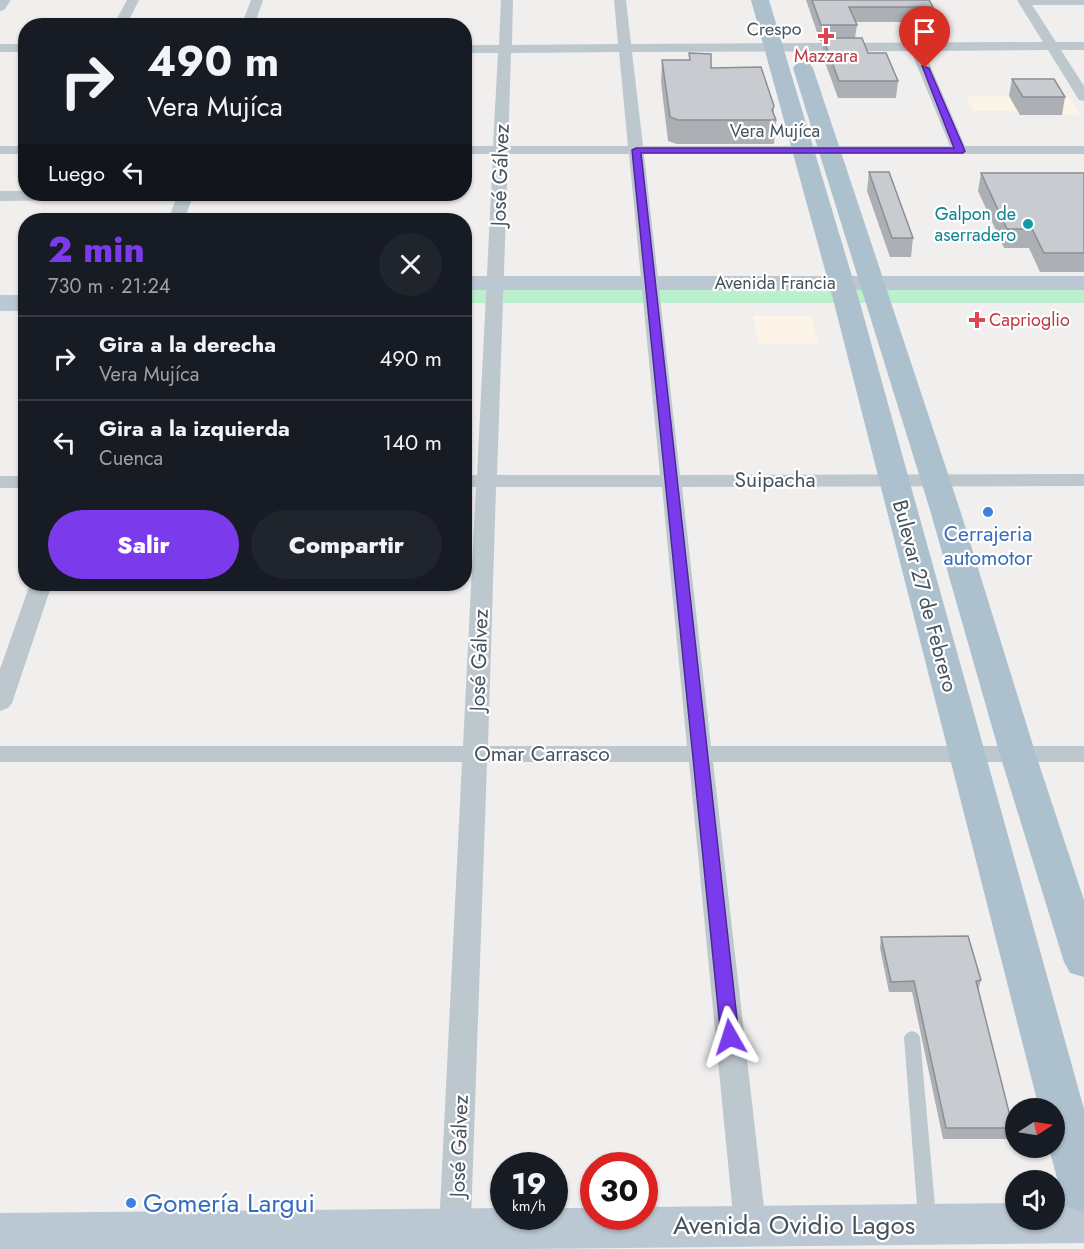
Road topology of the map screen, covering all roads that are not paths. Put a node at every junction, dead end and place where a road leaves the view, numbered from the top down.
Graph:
1 (5, 0) edge
2 (133, 0) edge
3 (257, 0) edge
4 (507, 0) edge
5 (620, 0) edge
6 (760, 0) edge
7 (1023, 1) edge
8 (1084, 1) edge
9 (0, 7) edge
10 (123, 18) edge
11 (250, 18) edge
12 (793, 37) junction
13 (1053, 46) junction
14 (1084, 46) edge
15 (774, 47) junction
16 (916, 47) junction
17 (0, 48) edge
18 (18, 48) edge
19 (625, 48) junction
20 (472, 49) edge
21 (505, 49) junction
22 (1083, 95) edge
23 (0, 150) edge
24 (18, 150) edge
25 (472, 150) edge
26 (501, 150) junction
27 (636, 150) junction
28 (803, 150) junction
29 (1084, 150) edge
30 (828, 151) junction
31 (960, 151) junction
32 (0, 196) edge
33 (18, 196) edge
34 (0, 283) edge
35 (18, 283) edge
36 (1084, 283) edge
37 (472, 285) edge
38 (495, 293) junction
39 (651, 293) junction
40 (844, 293) junction
41 (875, 293) junction
42 (472, 301) edge
43 (0, 303) edge
44 (18, 303) edge
45 (1084, 303) edge
46 (894, 480) junction
47 (935, 480) junction
48 (1084, 480) edge
49 (476, 481) edge
50 (671, 481) junction
51 (0, 482) edge
52 (18, 482) edge
53 (39, 591) edge
54 (0, 703) edge
55 (0, 754) edge
56 (475, 754) junction
57 (700, 754) junction
58 (967, 754) junction
59 (1084, 754) edge
60 (1018, 755) junction
61 (1084, 962) edge
62 (912, 1037) dead end
63 (1084, 1193) edge
64 (1084, 1223) edge
65 (927, 1224) junction
66 (750, 1225) junction
67 (0, 1234) edge
68 (455, 1239) edge
69 (65, 1241) edge

1 - 9 street
2 - 10 street
3 - 11 street
4 - 21 street, José Gálvez
5 - 19 street
6 - 15 main road, Bulevar 27 de Febrero
7 - 8 street
7 - 13 street
12 - 15 street, Crespo
12 - 16 street, Crespo
12 - 30 main road, Bulevar 27 de Febrero
13 - 14 street, Crespo
13 - 16 street, Crespo
13 - 22 street
15 - 19 street, Crespo
15 - 28 main road, Bulevar 27 de Febrero
16 - 31 street
17 - 18 street
19 - 21 street, Crespo
19 - 27 street
20 - 21 street, Crespo
21 - 26 street, José Gálvez
23 - 24 street
25 - 26 street, Vera Mujíca
26 - 27 street, Vera Mujíca
26 - 38 street, José Gálvez
27 - 28 street, Vera Mujíca
27 - 39 street
28 - 30 street, Vera Mujíca
28 - 40 main road, Bulevar 27 de Febrero
29 - 31 street, Vera Mujíca
30 - 31 street, Vera Mujíca
30 - 41 main road, Bulevar 27 de Febrero
32 - 33 street
34 - 35 main road
36 - 41 main road, Avenida Francia
37 - 38 main road, Avenida Francia
38 - 39 main road, Avenida Francia
38 - 42 main road, Avenida Francia
38 - 49 street, José Gálvez
39 - 40 main road, Avenida Francia
39 - 50 street
40 - 41 main road, Avenida Francia
40 - 46 main road, Bulevar 27 de Febrero
41 - 45 main road, Avenida Francia
41 - 47 main road, Bulevar 27 de Febrero
43 - 44 main road
46 - 47 street, Suipacha
46 - 50 street, Suipacha
46 - 58 main road, Bulevar 27 de Febrero
47 - 48 street, Suipacha
47 - 60 main road, Bulevar 27 de Febrero
49 - 50 street, Suipacha
49 - 56 street, José Gálvez
50 - 57 street
51 - 52 street
53 - 54 street
55 - 56 street, Omar Carrasco
56 - 57 street, Omar Carrasco
56 - 68 street, José Gálvez
57 - 58 street, Omar Carrasco
57 - 66 street
58 - 60 street, Omar Carrasco
58 - 63 main road, Bulevar 27 de Febrero
59 - 60 street, Omar Carrasco
60 - 61 main road, Bulevar 27 de Febrero
62 - 65 lane
64 - 65 main road, Avenida Ovidio Lagos
65 - 66 main road, Avenida Ovidio Lagos
66 - 68 main road, Avenida Ovidio Lagos
67 - 69 main road, Avenida Ovidio Lagos
68 - 69 main road, Avenida Ovidio Lagos

